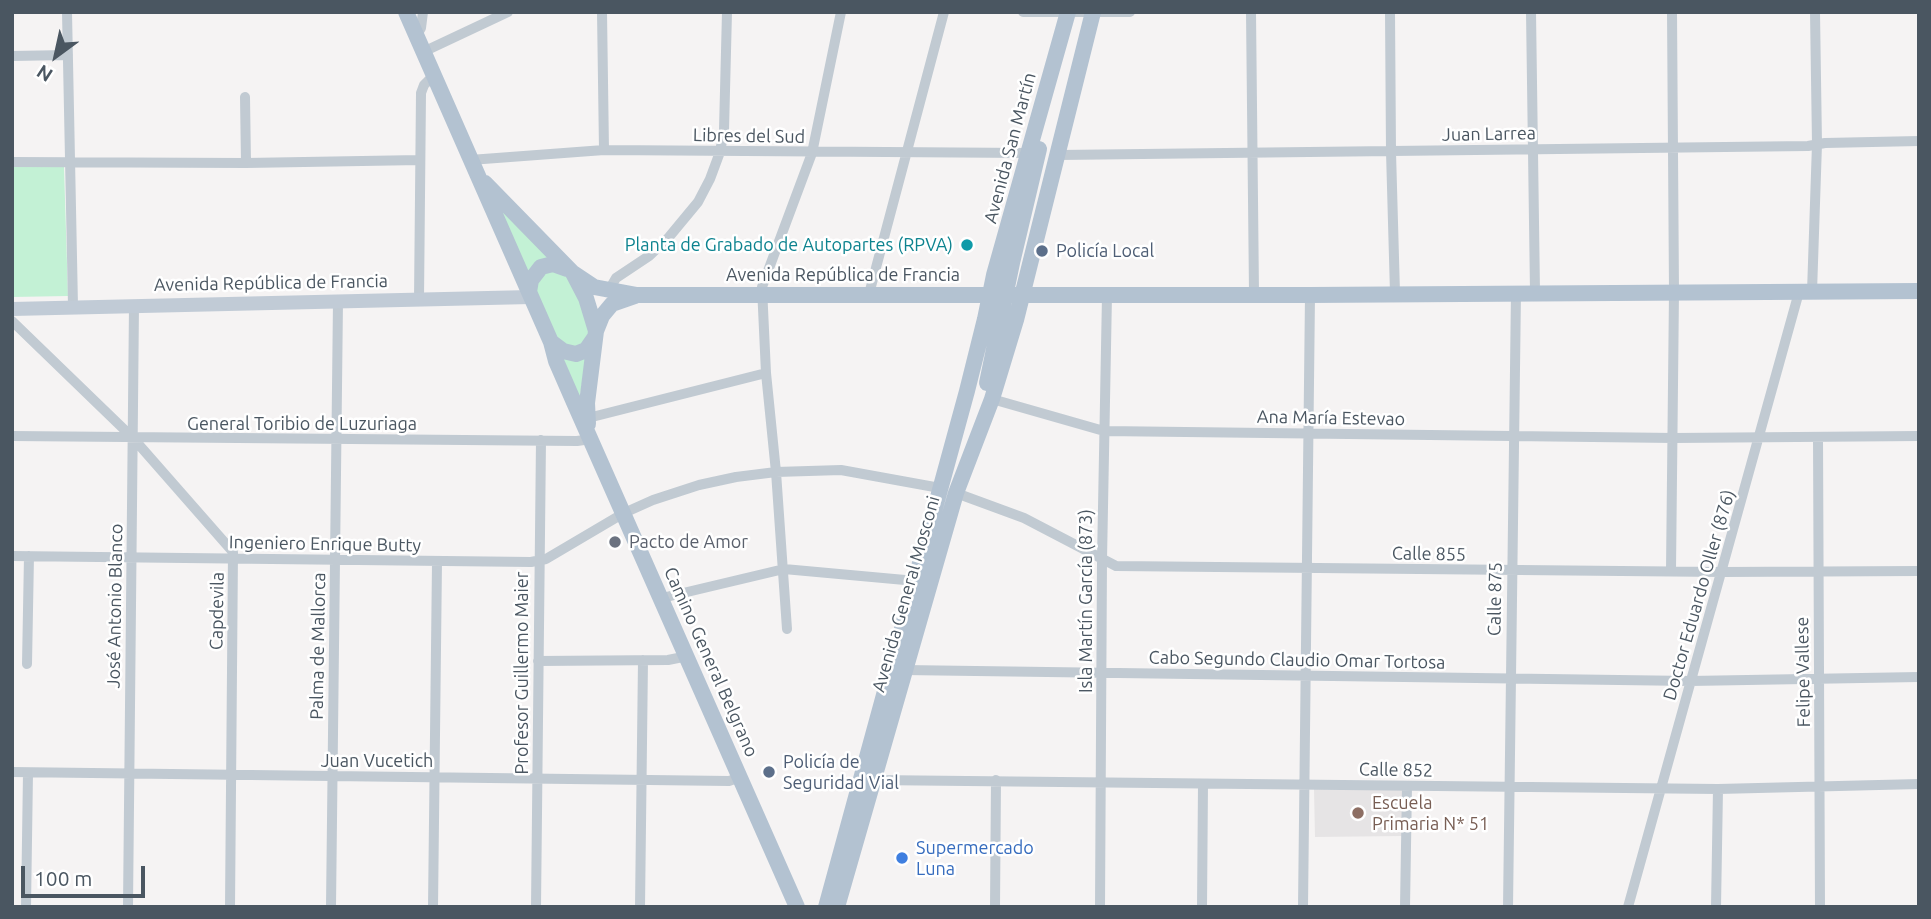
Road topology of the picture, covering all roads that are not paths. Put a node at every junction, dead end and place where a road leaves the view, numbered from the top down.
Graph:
1 (67, 12) edge
2 (405, 12) edge
3 (423, 12) edge
4 (508, 12) edge
5 (602, 12) edge
6 (727, 12) edge
7 (841, 12) edge
8 (944, 12) edge
9 (1023, 12) edge
10 (1130, 12) edge
11 (1251, 12) edge
12 (1390, 12) edge
13 (1531, 12) edge
14 (1672, 12) edge
15 (1815, 12) edge
16 (1068, 13) edge
17 (1093, 13) edge
18 (1062, 30) junction
19 (416, 36) junction
20 (423, 52) junction
21 (68, 55) junction
22 (12, 56) edge
23 (433, 75) junction
24 (245, 97) dead end
25 (1919, 141) edge
26 (1817, 144) junction
27 (1674, 147) junction
28 (604, 149) junction
29 (1533, 149) junction
30 (907, 151) junction
31 (720, 152) junction
32 (1391, 152) junction
33 (812, 153) junction
34 (1027, 153) junction
35 (1253, 153) junction
36 (1059, 155) junction
37 (421, 160) junction
38 (470, 160) junction
39 (12, 162) edge
40 (72, 163) junction
41 (246, 163) junction
42 (570, 271) junction
43 (609, 290) junction
44 (1919, 291) edge
45 (1516, 292) junction
46 (1535, 292) junction
47 (1674, 292) junction
48 (1805, 292) junction
49 (1254, 293) junction
50 (1395, 293) junction
51 (869, 294) junction
52 (1006, 294) junction
53 (530, 295) junction
54 (637, 295) junction
55 (762, 295) junction
56 (1107, 295) junction
57 (1310, 295) junction
58 (419, 299) junction
59 (338, 301) junction
60 (134, 305) junction
61 (73, 306) junction
62 (12, 309) edge
63 (12, 321) edge
64 (596, 334) junction
65 (551, 342) junction
66 (766, 373) junction
67 (992, 399) junction
68 (589, 430) junction
69 (1104, 431) junction
70 (1308, 433) junction
71 (12, 436) edge
72 (1513, 436) junction
73 (1919, 436) edge
74 (1760, 437) junction
75 (1818, 437) junction
76 (133, 438) junction
77 (1674, 438) junction
78 (337, 440) junction
79 (541, 440) junction
80 (776, 472) junction
81 (948, 491) junction
82 (624, 513) junction
83 (12, 556) edge
84 (29, 556) junction
85 (131, 557) junction
86 (234, 558) junction
87 (335, 560) junction
88 (1102, 560) junction
89 (539, 561) junction
90 (437, 562) junction
91 (1308, 568) junction
92 (784, 569) junction
93 (1511, 570) junction
94 (1671, 570) junction
95 (1817, 571) junction
96 (1919, 571) edge
97 (1722, 572) junction
98 (916, 581) junction
99 (662, 598) junction
100 (787, 629) dead end
101 (688, 656) junction
102 (643, 660) junction
103 (538, 661) junction
104 (27, 664) dead end
105 (904, 670) junction
106 (1101, 674) junction
107 (1306, 676) junction
108 (1919, 677) edge
109 (1510, 678) junction
110 (1819, 679) junction
111 (1690, 681) junction
112 (12, 772) edge
113 (28, 773) junction
114 (129, 774) junction
115 (231, 776) junction
116 (332, 776) junction
117 (435, 777) junction
118 (741, 777) junction
119 (537, 778) junction
120 (642, 779) junction
121 (873, 780) junction
122 (996, 780) junction
123 (1102, 782) junction
124 (1203, 784) junction
125 (1919, 784) edge
126 (1304, 785) junction
127 (1821, 785) junction
128 (1407, 786) junction
129 (1509, 787) junction
130 (1661, 788) junction
131 (1718, 789) junction
132 (26, 907) edge
133 (128, 907) edge
134 (230, 907) edge
135 (331, 907) edge
136 (433, 907) edge
137 (536, 907) edge
138 (640, 907) edge
139 (797, 907) edge
140 (826, 907) edge
141 (837, 907) edge
142 (995, 907) edge
143 (1100, 907) edge
144 (1202, 907) edge
145 (1303, 907) edge
146 (1405, 907) edge
147 (1508, 907) edge
148 (1628, 907) edge
149 (1716, 907) edge
150 (1821, 907) edge

1 - 21 street
2 - 19 main road, Camino General Belgrano
3 - 19 street
4 - 20 street
5 - 28 street
6 - 31 street
7 - 33 street
8 - 30 street
9 - 16 street
10 - 17 street
11 - 35 street
12 - 32 street
13 - 29 street
14 - 27 street
15 - 26 street, Doctor Eduardo Oller (876)
16 - 17 street
16 - 18 main road, Avenida San Martín
17 - 36 main road
18 - 34 main road, Avenida San Martín
18 - 52 main road
19 - 20 main road, Camino General Belgrano
20 - 23 main road, Camino General Belgrano
21 - 22 street
21 - 40 street
23 - 37 street
23 - 38 main road, Camino General Belgrano
24 - 41 street
25 - 26 street, Juan Larrea
26 - 27 street, Juan Larrea
26 - 48 street, Doctor Eduardo Oller (876)
27 - 29 street, Juan Larrea
27 - 47 street
28 - 31 street, Libres del Sud
28 - 38 street, Libres del Sud
29 - 32 street, Juan Larrea
29 - 46 street
30 - 33 street, Libres del Sud
30 - 34 street, Libres del Sud
30 - 51 street
31 - 33 street, Libres del Sud
31 - 43 street
32 - 35 street, Juan Larrea
32 - 50 street
33 - 55 street
34 - 52 main road, Avenida San Martín
35 - 36 street, Juan Larrea
35 - 49 street
36 - 52 main road
37 - 41 street
37 - 58 street
38 - 42 main road, Camino General Belgrano
38 - 53 main road, Camino General Belgrano
39 - 40 street
40 - 41 street
40 - 61 street
42 - 43 main road, Avenida República de Francia
42 - 53 main road
42 - 64 main road, Camino General Belgrano
43 - 54 main road, Avenida República de Francia
44 - 48 main road, Avenida República de Francia
45 - 46 main road, Avenida República de Francia
45 - 50 main road, Avenida República de Francia
45 - 72 street, Calle 875
46 - 47 main road, Avenida República de Francia
47 - 48 main road, Avenida República de Francia
47 - 77 street
48 - 74 street, Doctor Eduardo Oller (876)
49 - 56 main road, Avenida República de Francia
49 - 57 main road, Avenida República de Francia
50 - 57 main road, Avenida República de Francia
51 - 52 main road, Avenida República de Francia
51 - 55 main road, Avenida República de Francia
52 - 56 main road, Avenida República de Francia
52 - 67 main road, Avenida General Mosconi
52 - 81 main road
53 - 58 main road, Avenida República de Francia
53 - 65 main road, Camino General Belgrano
54 - 55 main road, Avenida República de Francia
54 - 64 main road, Avenida República de Francia
55 - 66 street
56 - 69 street, Isla Martín García (873)
57 - 70 street
58 - 59 main road, Avenida República de Francia
59 - 60 main road, Avenida República de Francia
59 - 78 street, Palma de Mallorca
60 - 61 main road, Avenida República de Francia
60 - 76 street, José Antonio Blanco
61 - 62 main road, Avenida República de Francia
63 - 76 street, Capdevila
64 - 65 main road
64 - 68 main road, Camino General Belgrano
65 - 68 main road, Camino General Belgrano
66 - 68 street
66 - 80 street
67 - 69 street, Ana María Estevao
67 - 81 main road, Avenida General Mosconi
68 - 79 street, General Toribio de Luzuriaga
68 - 82 main road, Camino General Belgrano
69 - 70 street, Ana María Estevao
69 - 88 street, Isla Martín García (873)
70 - 72 street, Ana María Estevao
70 - 91 street
71 - 76 street, General Toribio de Luzuriaga
72 - 77 street, Ana María Estevao
72 - 93 street, Calle 875
73 - 75 street, Ana María Estevao
74 - 75 street, Ana María Estevao
74 - 77 street, Ana María Estevao
74 - 97 street, Doctor Eduardo Oller (876)
75 - 95 street, Felipe Vallese
76 - 78 street, General Toribio de Luzuriaga
76 - 85 street, José Antonio Blanco
76 - 86 street, Capdevila
77 - 94 street
78 - 79 street, General Toribio de Luzuriaga
78 - 87 street, Palma de Mallorca
79 - 89 street, Profesor Guillermo Maier
80 - 81 street, Calle 855
80 - 82 street, Ingeniero Enrique Butty
80 - 92 street
81 - 88 street, Calle 855
81 - 98 main road, Avenida General Mosconi
81 - 105 main road, Avenida General Mosconi
82 - 89 street, Ingeniero Enrique Butty
82 - 99 main road, Camino General Belgrano
83 - 84 street, Ingeniero Enrique Butty
84 - 85 street, Ingeniero Enrique Butty
84 - 104 street
85 - 86 street, Ingeniero Enrique Butty
85 - 114 street, José Antonio Blanco
86 - 87 street, Ingeniero Enrique Butty
86 - 115 street, Capdevila
87 - 90 street, Ingeniero Enrique Butty
87 - 116 street, Palma de Mallorca
88 - 91 street, Calle 855
88 - 106 street, Isla Martín García (873)
89 - 90 street, Ingeniero Enrique Butty
89 - 103 street, Profesor Guillermo Maier
90 - 117 street
91 - 93 street, Calle 855
91 - 107 street
92 - 98 street
92 - 99 street
92 - 100 street
93 - 94 street, Calle 855
93 - 109 street, Calle 875
94 - 97 street, Calle 855
95 - 96 street, Calle 855
95 - 97 street, Calle 855
95 - 110 street, Felipe Vallese
97 - 111 street, Doctor Eduardo Oller (876)
98 - 140 main road, Avenida General Mosconi
99 - 101 main road, Camino General Belgrano
101 - 102 street
101 - 118 main road, Camino General Belgrano
102 - 103 street
102 - 120 street
103 - 119 street, Profesor Guillermo Maier
105 - 106 street, Cabo Segundo Claudio Omar Tortosa
105 - 121 main road, Avenida General Mosconi
106 - 107 street, Cabo Segundo Claudio Omar Tortosa
106 - 123 street, Isla Martín García (873)
107 - 109 street, Cabo Segundo Claudio Omar Tortosa
107 - 126 street
108 - 110 street, Cabo Segundo Claudio Omar Tortosa
109 - 111 street, Cabo Segundo Claudio Omar Tortosa
109 - 129 street, Calle 875
110 - 111 street, Cabo Segundo Claudio Omar Tortosa
110 - 127 street, Felipe Vallese
111 - 130 street, Doctor Eduardo Oller (876)
112 - 113 street, Juan Vucetich
113 - 114 street, Juan Vucetich
113 - 132 street
114 - 115 street, Juan Vucetich
114 - 133 street, José Antonio Blanco
115 - 116 street, Juan Vucetich
115 - 134 street, Capdevila
116 - 117 street, Juan Vucetich
116 - 135 street, Palma de Mallorca
117 - 119 street, Juan Vucetich
117 - 136 street
118 - 120 street, Juan Vucetich
118 - 139 main road, Camino General Belgrano
119 - 120 street, Juan Vucetich
119 - 137 street, Profesor Guillermo Maier
120 - 138 street
121 - 122 street, Calle 852
121 - 141 main road, Avenida General Mosconi
122 - 123 street, Calle 852
122 - 142 street
123 - 124 street, Calle 852
123 - 143 street, Isla Martín García (873)
124 - 126 street, Calle 852
124 - 144 street
125 - 127 street, Calle 852
126 - 128 street, Calle 852
126 - 145 street
127 - 131 street, Calle 852
127 - 150 street, Felipe Vallese
128 - 129 street, Calle 852
128 - 146 street
129 - 130 street, Calle 852
129 - 147 street, Calle 875
130 - 131 street, Calle 852
130 - 148 street, Doctor Eduardo Oller (876)
131 - 149 street

